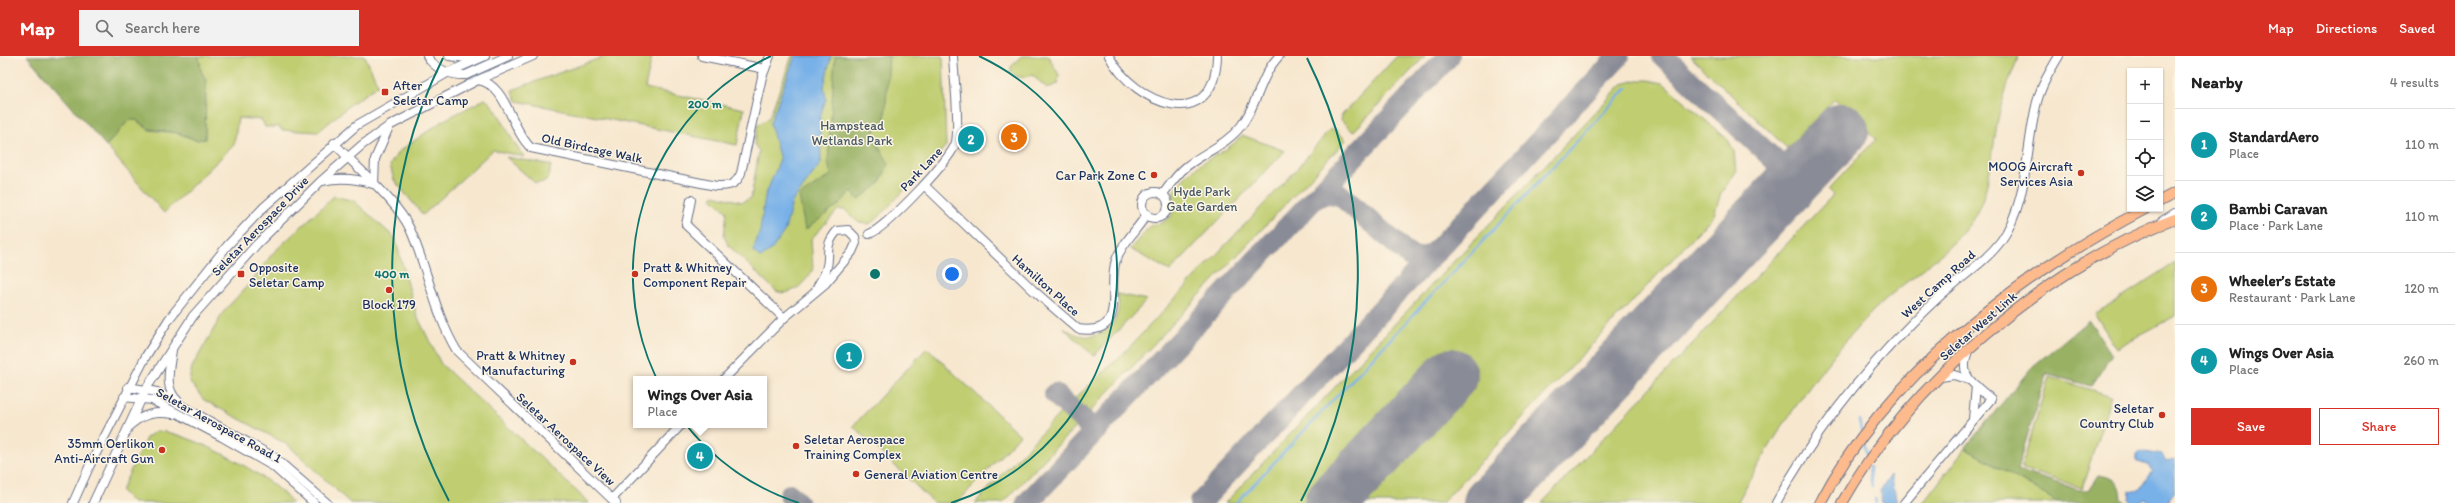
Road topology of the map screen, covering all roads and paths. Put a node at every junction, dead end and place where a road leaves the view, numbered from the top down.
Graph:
1 (427, 56) edge
2 (449, 56) edge
3 (508, 56) edge
4 (533, 56) edge
5 (702, 56) edge
6 (770, 56) edge
7 (953, 56) edge
8 (1109, 56) edge
9 (1217, 56) edge
10 (1279, 56) edge
11 (2059, 56) edge
12 (481, 57) edge
13 (765, 68) junction
14 (449, 72) junction
15 (478, 80) junction
16 (389, 126) junction
17 (334, 143) junction
18 (347, 157) junction
19 (320, 182) junction
20 (374, 184) junction
21 (924, 185) junction
22 (2175, 193) edge
23 (1163, 194) junction
24 (2163, 199) edge
25 (692, 200) dead end
26 (2140, 212) edge
27 (2175, 213) edge
28 (1147, 214) junction
29 (2175, 219) edge
30 (2148, 229) junction
31 (869, 234) dead end
32 (816, 290) junction
33 (784, 318) junction
34 (173, 347) junction
35 (1968, 351) junction
36 (727, 376) edge
37 (1940, 377) junction
38 (1973, 383) junction
39 (128, 387) junction
40 (146, 389) junction
41 (124, 397) junction
42 (142, 398) junction
43 (183, 411) junction
44 (1973, 419) junction
45 (128, 426) junction
46 (678, 428) edge
47 (614, 501) edge
48 (312, 502) edge
49 (1905, 502) edge
50 (73, 503) edge
51 (93, 503) edge
52 (327, 503) edge
53 (1776, 503) edge
54 (1820, 503) edge
55 (1842, 503) edge

1 - 14 street
2 - 12 street
3 - 14 street
4 - 15 street, Seletar Aerospace Drive
5 - 13 street
6 - 13 street, Old Birdcage Walk
7 - 21 street, Park Lane
8 - 9 street
10 - 23 street
11 - 53 street, West Camp Road
12 - 14 street, Seletar Aerospace Drive
13 - 15 street, Old Birdcage Walk
14 - 17 street, Seletar Aerospace Drive
15 - 16 street, Seletar Aerospace Drive
16 - 18 street, Seletar Aerospace Drive
16 - 20 street
17 - 18 street, Seletar Aerospace View
17 - 39 street, Seletar Aerospace Drive
18 - 19 street, Seletar Aerospace Drive
18 - 20 street, Seletar Aerospace View
19 - 20 street
19 - 34 street, Seletar Aerospace Drive
20 - 47 street, Seletar Aerospace View
21 - 28 street, Hamilton Place
21 - 31 street, Park Lane
22 - 24 main road
23 - 28 street
23 - 28 street
25 - 33 street
26 - 54 main road, Seletar West Link
27 - 30 street
29 - 30 main road, Seletar West Link
30 - 35 main road, Seletar West Link
32 - 32 street
32 - 33 street
33 - 36 street
34 - 40 street, Seletar Aerospace Drive
34 - 43 street
35 - 37 main road, Seletar West Link
35 - 38 street
37 - 38 street
37 - 55 main road, Seletar West Link
38 - 44 street
38 - 44 street
39 - 40 street, Seletar Aerospace Road 1
39 - 41 street, Seletar Aerospace Drive
40 - 42 street, Seletar Aerospace Drive
40 - 43 street, Seletar Aerospace Road 1
41 - 42 street, Seletar Aerospace Road 1
41 - 50 street, Seletar Aerospace Drive
42 - 43 street, Seletar Aerospace Road 1
42 - 45 street, Seletar Aerospace Drive
43 - 45 street
43 - 48 street, Seletar Aerospace Road 1
43 - 52 street, Seletar Aerospace Road 1
44 - 49 street
45 - 51 street, Seletar Aerospace Drive
46 - 47 street, Seletar Aerospace View

